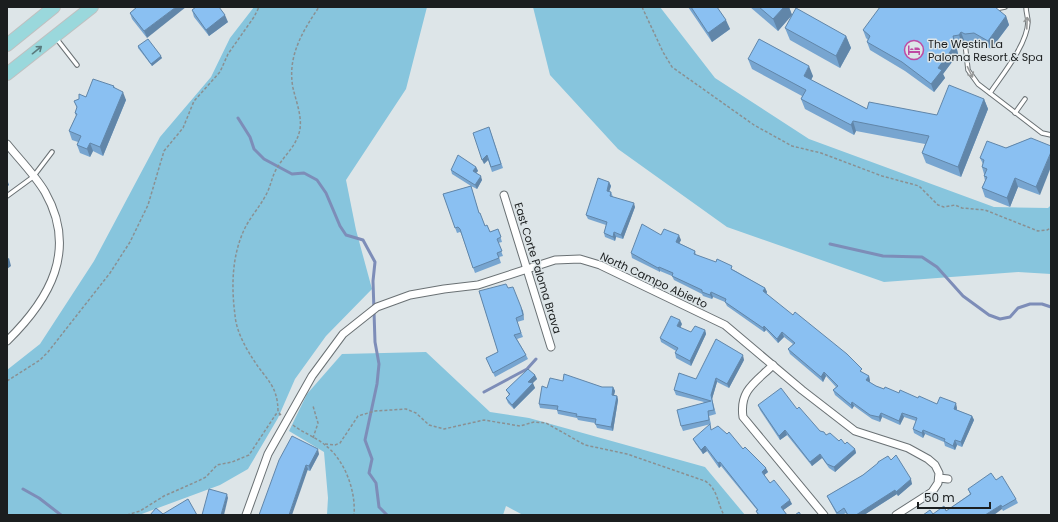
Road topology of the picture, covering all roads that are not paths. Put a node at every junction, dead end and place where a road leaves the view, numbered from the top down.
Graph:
1 (54, 7) edge
2 (92, 7) edge
3 (1005, 7) edge
4 (1026, 7) edge
5 (995, 9) edge
6 (54, 36) junction
7 (965, 43) edge
8 (7, 45) edge
9 (77, 66) dead end
10 (7, 74) edge
11 (990, 93) junction
12 (1025, 99) dead end
13 (1015, 113) junction
14 (1051, 135) edge
15 (7, 144) edge
16 (52, 152) dead end
17 (33, 177) junction
18 (504, 195) dead end
19 (7, 196) edge
20 (528, 270) junction
21 (7, 341) edge
22 (551, 347) dead end
23 (773, 365) junction
24 (939, 478) junction
25 (948, 479) dead end
26 (246, 515) edge
27 (824, 515) edge
28 (896, 515) edge

1 - 8 main road
2 - 6 main road
3 - 5 lane
11 -> 4 lane
6 - 9 lane
10 -> 6 main road
7 -> 11 lane
11 - 13 lane
12 - 13 lane
13 - 14 lane
15 - 17 street
16 - 17 lane
17 - 19 lane
17 - 21 street
18 - 20 street, East Corte Paloma Brava
20 - 22 street, East Corte Paloma Brava
20 - 23 street, North Campo Abierto
20 - 26 street, North Campo Abierto
23 - 24 street, North Campo Abierto
23 - 27 street
24 - 25 street
24 - 28 street

